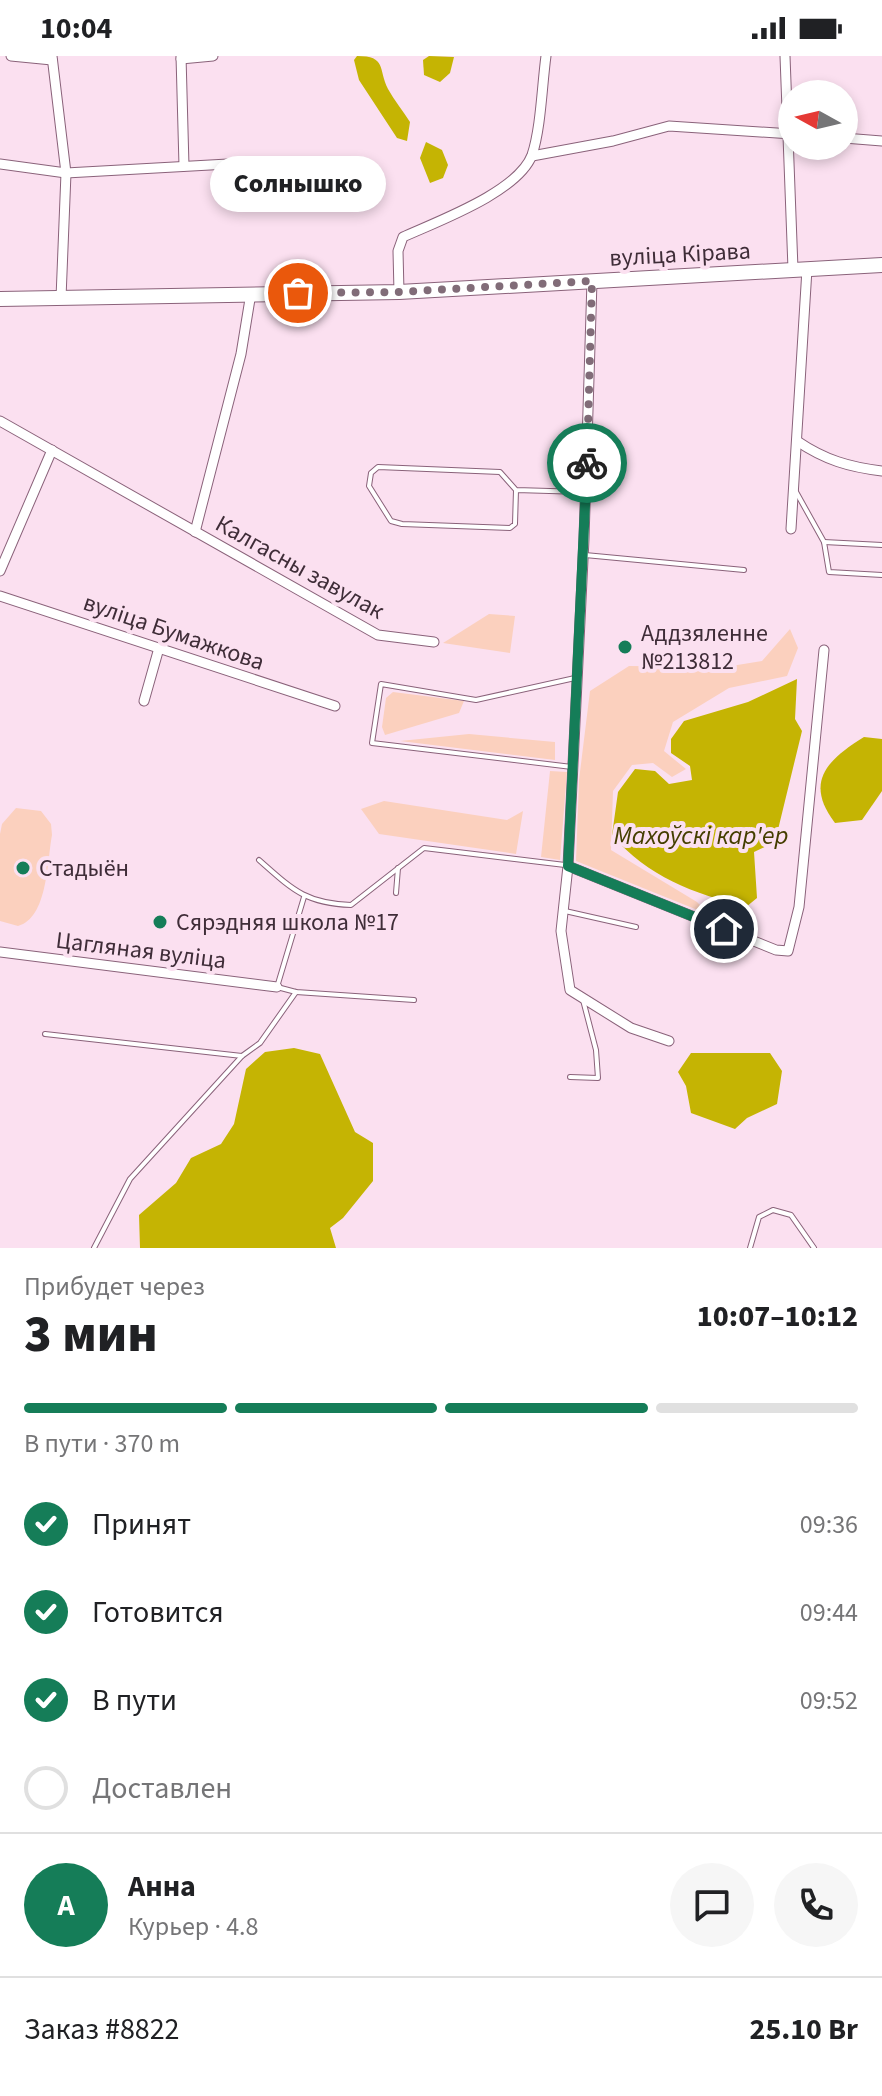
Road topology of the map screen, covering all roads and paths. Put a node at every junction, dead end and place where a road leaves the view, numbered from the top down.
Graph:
1 (11, 56) edge
2 (213, 56) edge
3 (546, 56) edge
4 (785, 56) edge
5 (181, 57) edge
6 (52, 58) edge
7 (787, 80) edge
8 (778, 133) edge
9 (858, 139) edge
10 (882, 141) edge
11 (532, 156) junction
12 (792, 160) edge
13 (246, 163) dead end
14 (0, 164) edge
15 (184, 166) junction
16 (66, 173) junction
17 (882, 265) edge
18 (800, 269) junction
19 (592, 281) junction
20 (399, 292) junction
21 (251, 293) junction
22 (61, 298) junction
23 (0, 299) edge
24 (0, 421) edge
25 (797, 441) junction
26 (52, 450) junction
27 (882, 471) edge
28 (794, 487) junction
29 (516, 490) junction
30 (586, 492) junction
31 (791, 529) dead end
32 (195, 532) junction
33 (824, 542) junction
34 (882, 545) edge
35 (583, 554) junction
36 (744, 570) dead end
37 (0, 571) edge
38 (882, 575) edge
39 (0, 596) edge
40 (434, 642) dead end
41 (159, 648) junction
42 (824, 650) dead end
43 (577, 677) junction
44 (144, 701) dead end
45 (335, 706) dead end
46 (572, 767) junction
47 (259, 860) dead end
48 (568, 866) junction
49 (398, 868) junction
50 (396, 893) dead end
51 (304, 897) junction
52 (563, 910) junction
53 (636, 927) dead end
54 (0, 952) edge
55 (277, 987) junction
56 (296, 992) junction
57 (583, 997) junction
58 (414, 1000) dead end
59 (45, 1034) dead end
60 (669, 1041) dead end
61 (242, 1056) junction
62 (570, 1077) dead end
63 (94, 1248) edge
64 (750, 1248) edge
65 (814, 1248) edge

1 - 6 street
2 - 5 street
3 - 11 street
4 - 7 street
5 - 15 street
6 - 16 street
8 - 11 street
9 - 10 street
11 - 20 street
12 - 18 street
13 - 15 street
14 - 16 street
15 - 16 street
16 - 22 street
17 - 18 main road, вуліца Кірава
18 - 19 main road, вуліца Кірава
18 - 25 street
19 - 20 main road, вуліца Кірава
19 - 30 street
20 - 21 main road, вуліца Кірава
21 - 22 main road, вуліца Кірава
21 - 32 street, Калгасны завулак
22 - 23 main road, вуліца Кірава
24 - 26 street, Калгасны завулак
25 - 27 street
25 - 28 street
26 - 32 street, Калгасны завулак
26 - 37 street
28 - 31 street
28 - 33 lane
29 - 29 lane
29 - 30 lane
30 - 35 street
32 - 40 street, Калгасны завулак
33 - 34 lane
33 - 38 lane
35 - 36 lane
35 - 43 street
39 - 41 street, вуліца Бумажкова
41 - 44 street
41 - 45 street, вуліца Бумажкова
42 - 48 street
43 - 46 street
43 - 46 lane
46 - 48 street
47 - 51 lane
48 - 49 lane
48 - 52 street
49 - 50 lane
49 - 51 lane
51 - 55 lane
52 - 53 lane
52 - 57 street
54 - 55 street, Цагляная вуліца
55 - 56 lane
56 - 58 lane
56 - 61 lane
57 - 60 street
57 - 62 lane
59 - 61 lane
61 - 63 lane
64 - 65 lane

